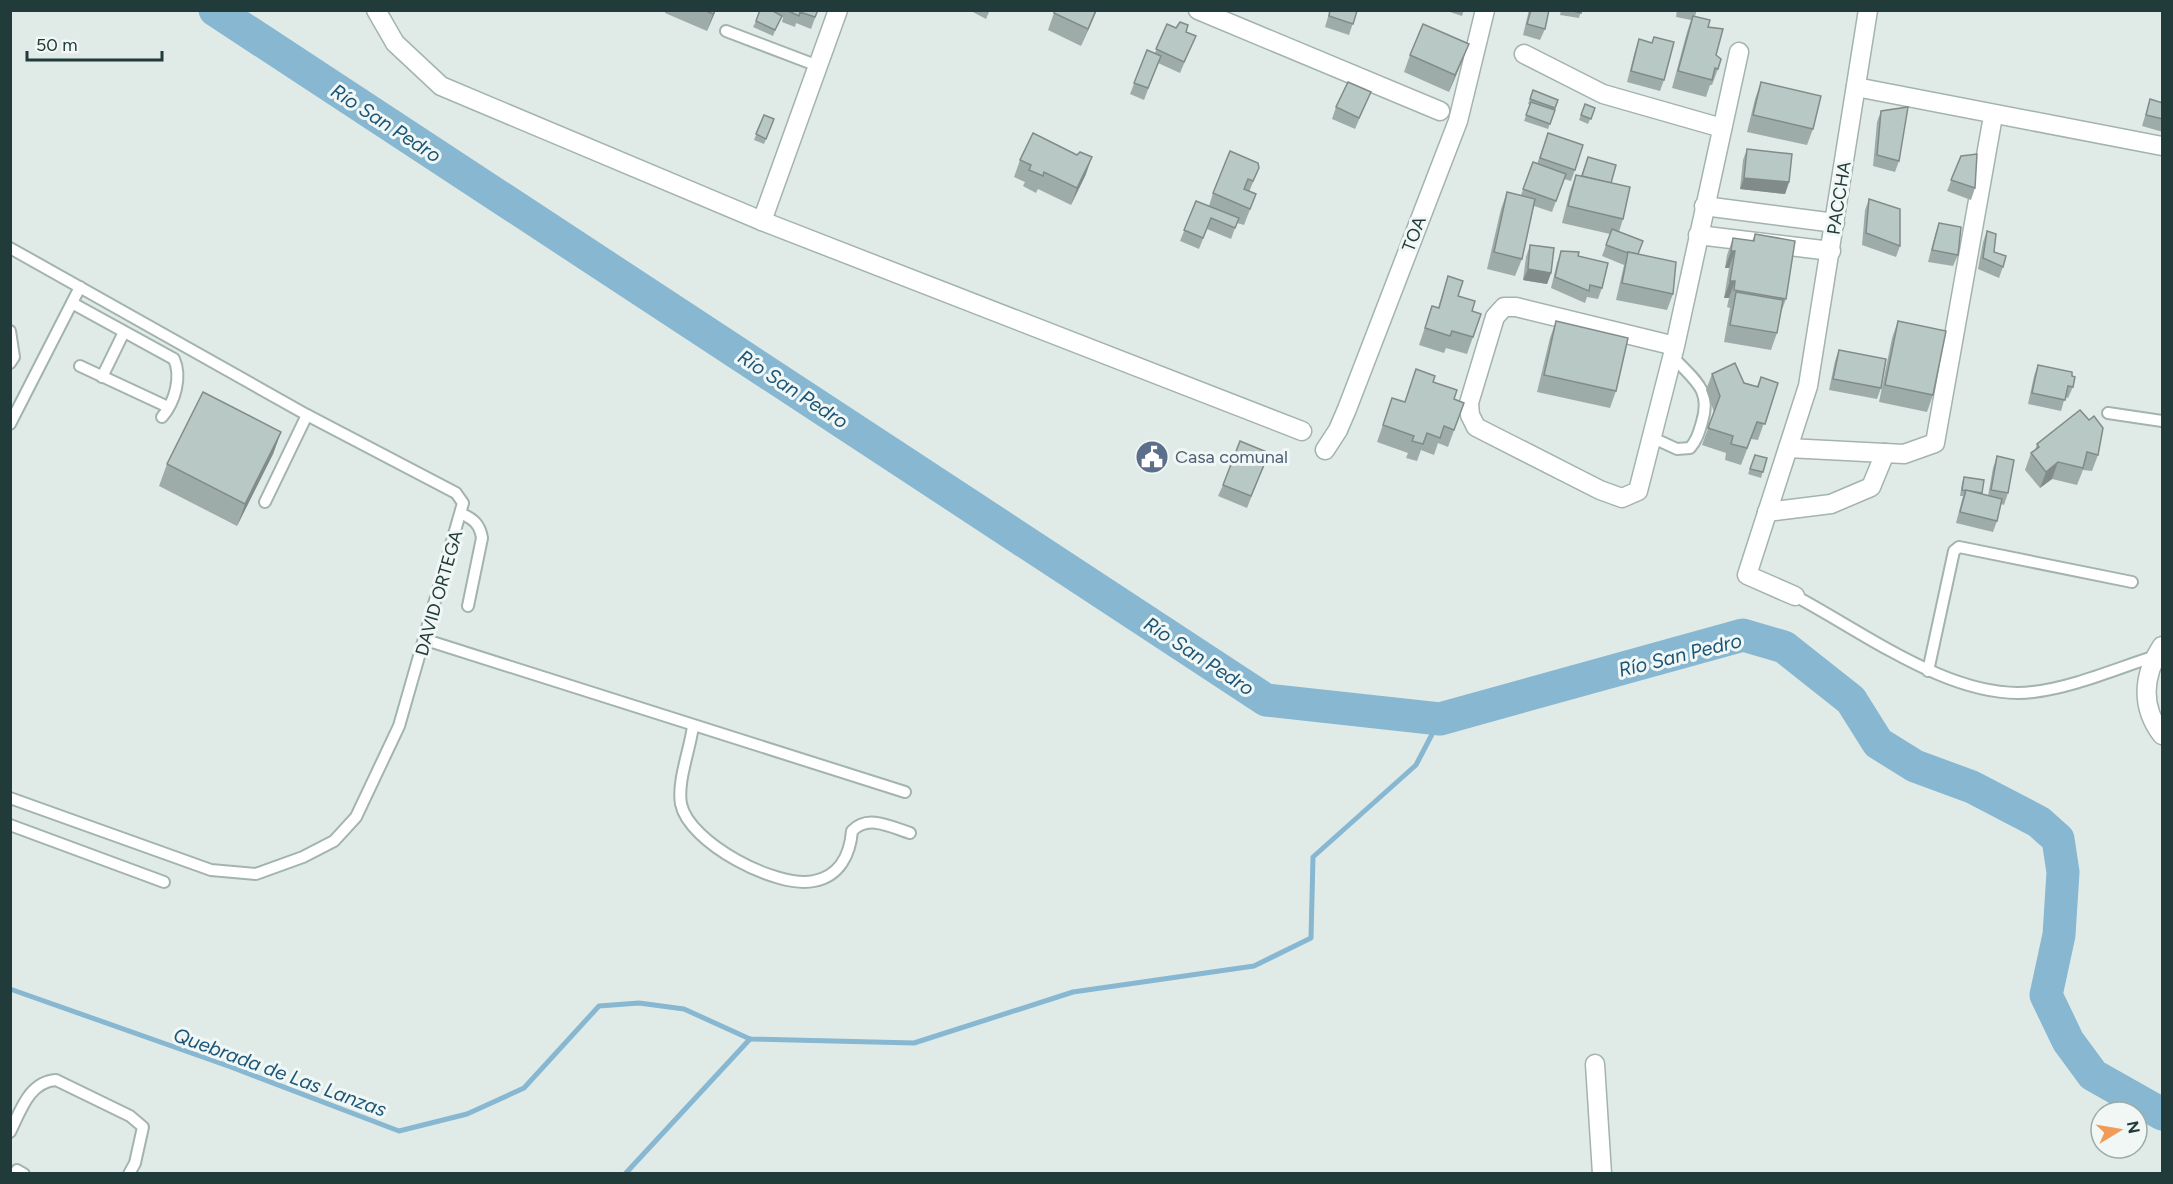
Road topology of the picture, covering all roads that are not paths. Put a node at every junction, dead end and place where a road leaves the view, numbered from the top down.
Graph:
1 (376, 10) edge
2 (838, 10) edge
3 (1198, 10) edge
4 (1485, 10) edge
5 (1868, 10) edge
6 (726, 31) dead end
7 (1739, 52) dead end
8 (1524, 54) dead end
9 (818, 66) junction
10 (1856, 87) junction
11 (1440, 111) dead end
12 (1994, 116) junction
13 (1722, 128) junction
14 (2163, 146) edge
15 (1704, 206) junction
16 (762, 221) junction
17 (1835, 223) junction
18 (1698, 235) junction
19 (10, 248) edge
20 (1831, 251) junction
21 (80, 287) junction
22 (72, 303) junction
23 (10, 331) edge
24 (124, 332) junction
25 (1674, 352) junction
26 (10, 363) edge
27 (80, 366) dead end
28 (102, 377) junction
29 (168, 407) junction
30 (2109, 413) dead end
31 (307, 415) junction
32 (162, 417) dead end
33 (2163, 421) edge
34 (10, 424) edge
35 (1302, 432) dead end
36 (1653, 438) junction
37 (1788, 448) junction
38 (1325, 450) dead end
39 (1884, 453) junction
40 (265, 502) dead end
41 (1767, 512) junction
42 (462, 514) junction
43 (2132, 582) dead end
44 (1795, 596) joint
45 (468, 606) dead end
46 (426, 640) junction
47 (2159, 651) edge
48 (1928, 670) junction
49 (693, 726) junction
50 (2163, 735) edge
51 (904, 792) dead end
52 (10, 798) edge
53 (10, 825) edge
54 (910, 833) dead end
55 (164, 882) dead end
56 (1594, 1064) dead end
57 (10, 1132) edge
58 (15, 1173) edge
59 (24, 1173) edge
60 (129, 1173) edge
61 (1602, 1173) edge

1 - 16 street
2 - 9 street
3 - 11 street
4 - 38 street, TOA
5 - 10 street, PACCHA
6 - 9 lane
7 - 13 street
8 - 13 street
9 - 16 street
10 - 12 street
10 - 17 street, PACCHA
12 - 14 street
12 - 39 street
13 - 15 street
15 - 17 street
15 - 18 street
16 - 35 street
17 - 20 street, PACCHA
18 - 20 street
18 - 25 street
19 - 21 lane, DAVID ORTEGA
20 - 37 street, PACCHA
21 - 22 lane
21 - 31 lane, DAVID ORTEGA
22 - 24 lane
22 - 34 lane
23 - 26 lane
24 - 28 lane
24 - 29 lane
25 - 36 street
25 - 36 lane
25 - 36 street
27 - 28 lane
28 - 29 lane
29 - 32 lane
30 - 33 lane
31 - 40 lane
31 - 42 lane, DAVID ORTEGA
37 - 39 street
37 - 41 street, PACCHA
39 - 41 street
41 - 44 street, PACCHA
42 - 45 lane
42 - 46 lane, DAVID ORTEGA
43 - 48 lane
44 - 48 lane
46 - 49 lane
46 - 52 lane, DAVID ORTEGA
47 - 48 lane
47 - 50 street
49 - 51 lane
49 - 54 lane
53 - 55 lane
56 - 61 street
57 - 60 lane
58 - 59 lane

